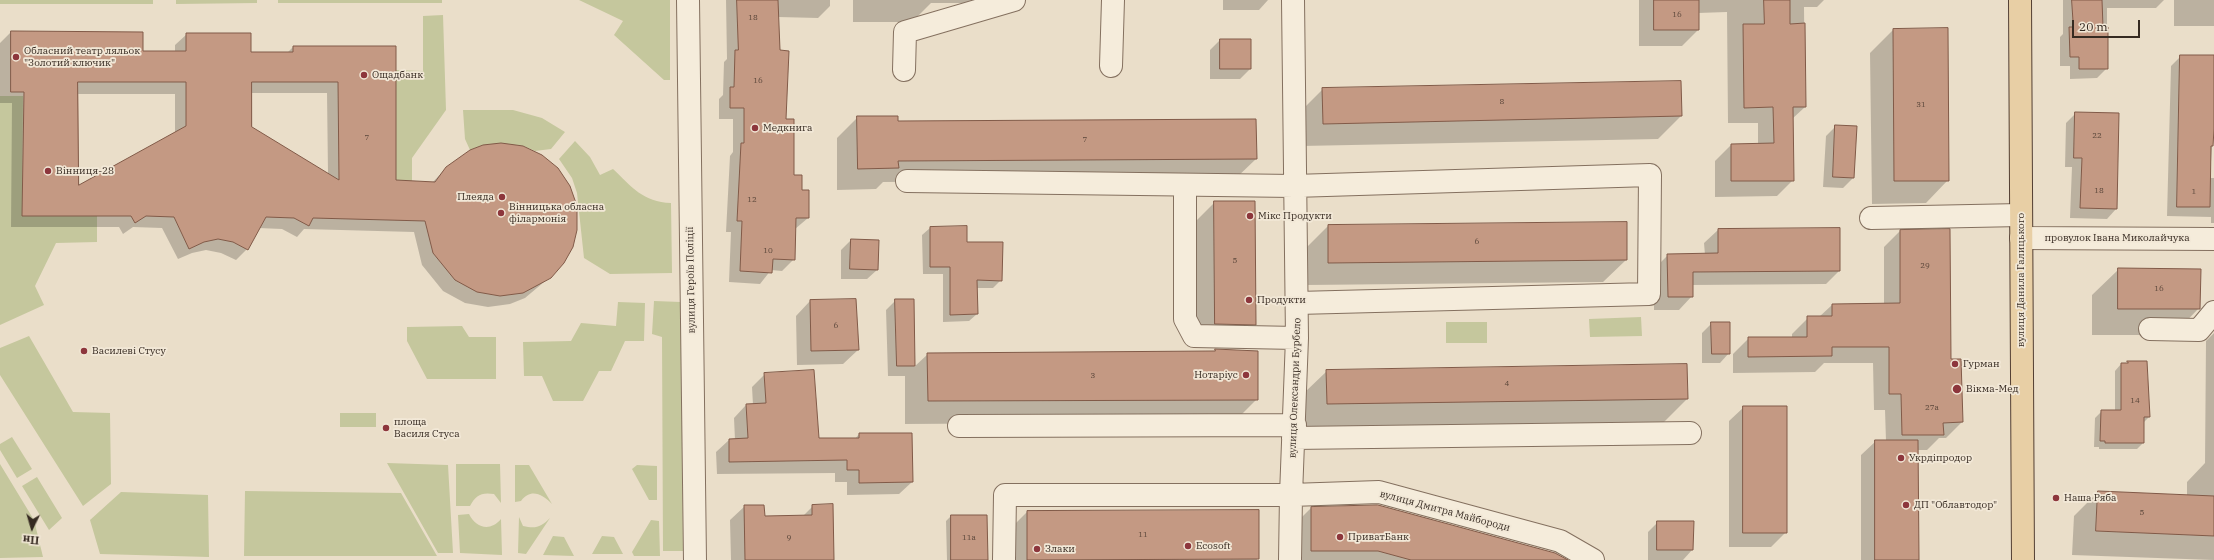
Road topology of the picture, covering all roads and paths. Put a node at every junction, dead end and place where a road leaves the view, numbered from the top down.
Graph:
1 (688, 0) edge
2 (1014, 0) edge
3 (1113, 0) edge
4 (1293, 0) edge
5 (2020, 0) edge
6 (1111, 66) dead end
7 (904, 70) dead end
8 (907, 181) dead end
9 (1185, 185) junction
10 (1294, 186) junction
11 (2020, 215) junction
12 (1870, 218) dead end
13 (2021, 238) junction
14 (2214, 239) edge
15 (1298, 303) junction
16 (2214, 312) edge
17 (2150, 329) dead end
18 (1297, 338) junction
19 (959, 426) dead end
20 (1294, 432) junction
21 (1690, 433) dead end
22 (1290, 495) junction
23 (695, 560) edge
24 (1004, 560) edge
25 (1290, 560) edge
26 (1593, 560) edge
27 (2023, 560) edge

1 - 23 street, вулиця Героїв Поліції
2 - 7 street
3 - 6 street
4 - 10 street, вулиця Олександри Бурбело
5 - 11 main road, вулиця Данила Галицького
8 - 9 street
9 - 10 street
9 - 18 street
10 - 15 street, вулиця Олександри Бурбело
10 - 15 street
11 - 12 street
11 - 13 main road, вулиця Данила Галицького
13 - 14 street, провулок Івана Миколайчука
13 - 27 main road, вулиця Данила Галицького
15 - 18 street, вулиця Олександри Бурбело
16 - 17 street
18 - 20 street, вулиця Олександри Бурбело
19 - 20 street
20 - 21 street
20 - 22 street, вулиця Олександри Бурбело
22 - 24 street, вулиця Дмитра Майбороди
22 - 25 street, вулиця Олександри Бурбело
22 - 26 street, вулиця Дмитра Майбороди

